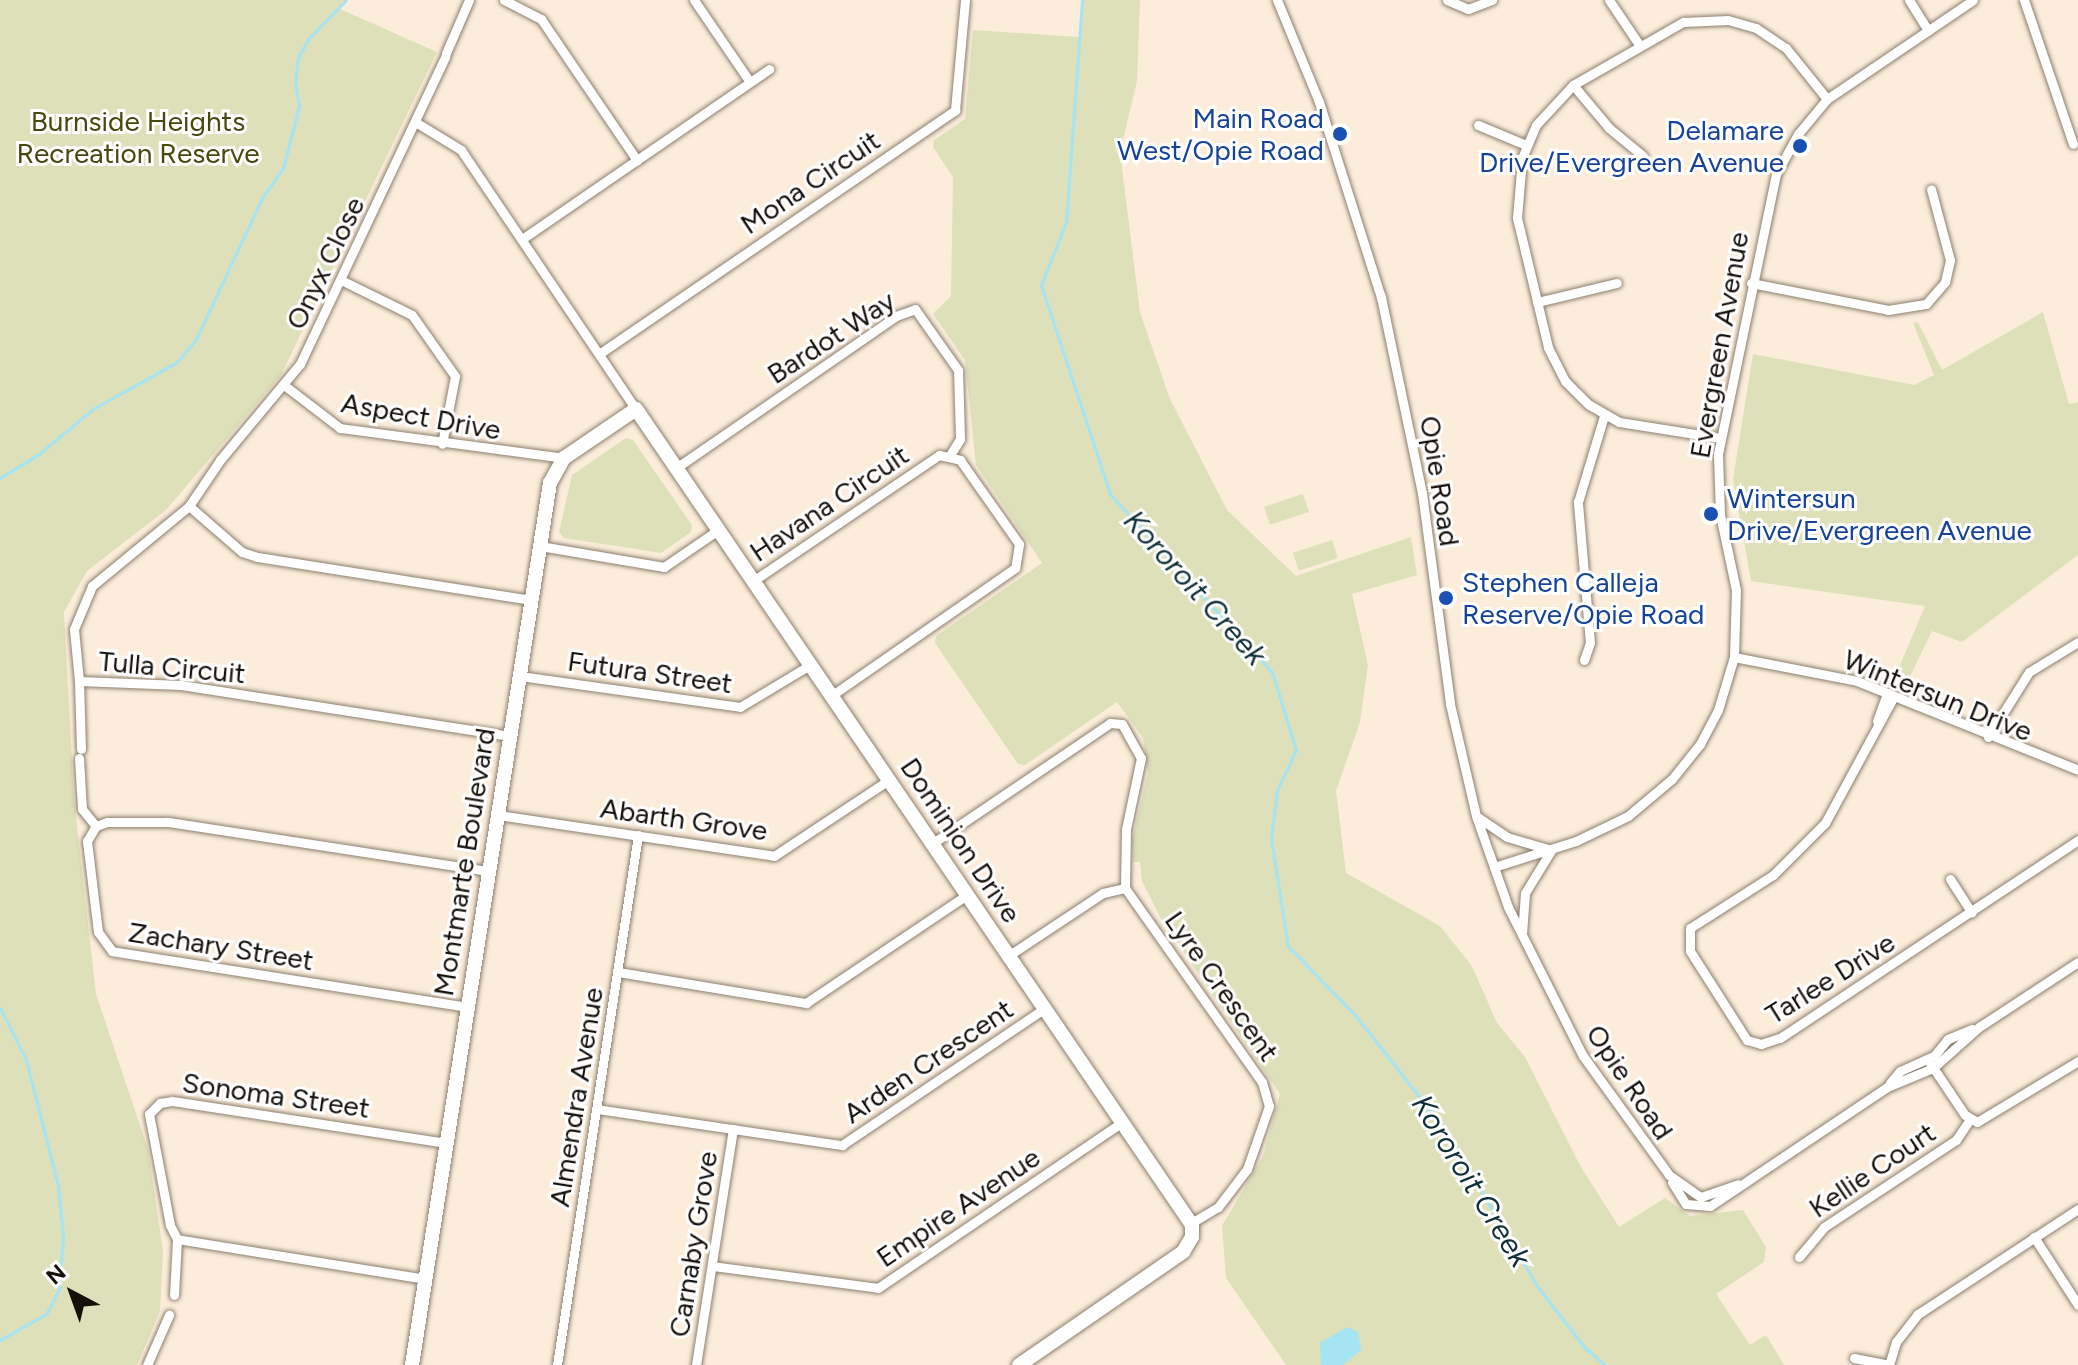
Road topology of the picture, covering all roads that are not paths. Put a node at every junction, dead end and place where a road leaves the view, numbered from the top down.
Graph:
1 (469, 0) edge
2 (504, 0) edge
3 (694, 0) edge
4 (965, 0) edge
5 (1277, 0) edge
6 (1447, 0) edge
7 (1492, 0) edge
8 (1609, 0) edge
9 (1909, 0) edge
10 (1973, 0) edge
11 (2024, 0) edge
12 (1928, 30) junction
13 (1638, 43) junction
14 (769, 69) dead end
15 (750, 82) junction
16 (1573, 85) junction
17 (1827, 99) junction
18 (417, 123) junction
19 (1478, 125) dead end
20 (2073, 144) dead end
21 (1526, 145) junction
22 (1643, 156) dead end
23 (637, 160) junction
24 (1931, 189) dead end
25 (522, 239) junction
26 (341, 280) junction
27 (1617, 283) dead end
28 (1751, 283) junction
29 (1537, 302) junction
30 (599, 354) junction
31 (284, 385) junction
32 (636, 409) junction
33 (1604, 416) junction
34 (1720, 438) junction
35 (442, 444) junction
36 (950, 455) junction
37 (564, 458) junction
38 (676, 468) junction
39 (215, 470) joint
40 (189, 506) junction
41 (718, 530) junction
42 (540, 546) junction
43 (753, 581) junction
44 (532, 600) junction
45 (2078, 642) edge
46 (1734, 657) junction
47 (1584, 660) dead end
48 (810, 665) junction
49 (520, 676) junction
50 (79, 681) junction
51 (832, 695) junction
52 (1890, 695) junction
53 (510, 736) junction
54 (1988, 737) junction
55 (2078, 770) edge
56 (889, 780) junction
57 (498, 815) junction
58 (1476, 816) junction
59 (96, 826) junction
60 (638, 835) junction
61 (2078, 840) edge
62 (933, 843) junction
63 (1552, 849) junction
64 (1494, 867) junction
65 (489, 871) junction
66 (1950, 879) dead end
67 (1125, 888) junction
68 (967, 895) junction
69 (1972, 913) junction
70 (1522, 938) junction
71 (1008, 956) junction
72 (2078, 962) edge
73 (618, 972) junction
74 (468, 1007) junction
75 (1044, 1009) junction
76 (2078, 1061) edge
77 (1931, 1064) junction
78 (597, 1109) junction
79 (1970, 1119) junction
80 (1122, 1122) junction
81 (733, 1129) junction
82 (447, 1143) junction
83 (1669, 1175) junction
84 (1738, 1184) junction
85 (2078, 1209) edge
86 (1191, 1223) junction
87 (2034, 1237) junction
88 (177, 1239) junction
89 (1799, 1257) dead end
90 (712, 1266) junction
91 (426, 1279) junction
92 (174, 1295) dead end
93 (2078, 1305) edge
94 (169, 1315) dead end
95 (1854, 1358) dead end
96 (147, 1365) edge
97 (412, 1365) edge
98 (557, 1365) edge
99 (696, 1365) edge
100 (1019, 1365) edge
101 (1889, 1365) edge

1 - 18 street, Onyx Close
2 - 23 street
3 - 15 street
4 - 30 street, Mona Circuit
5 - 58 street, Opie Road
6 - 7 street
8 - 13 street
9 - 12 street
10 - 12 street, Evergreen Avenue
11 - 20 street
12 - 17 street, Evergreen Avenue
13 - 16 street
13 - 17 street
14 - 15 street
15 - 23 street
16 - 21 street
16 - 22 street
17 - 28 street, Evergreen Avenue
18 - 25 street, Dominion Drive
18 - 26 street, Onyx Close
19 - 21 street
21 - 29 street
23 - 25 street
24 - 28 street
25 - 30 street, Dominion Drive
26 - 31 street, Onyx Close
26 - 35 street
27 - 29 street
28 - 34 street, Evergreen Avenue
29 - 33 street
30 - 32 street, Dominion Drive
31 - 35 street, Aspect Drive
31 - 39 street, Onyx Close
32 - 37 street
32 - 38 street, Dominion Drive
33 - 34 street
33 - 47 street
34 - 46 street, Evergreen Avenue
35 - 37 street, Aspect Drive
36 - 38 street, Bardot Way
36 - 43 street, Havana Circuit
36 - 51 street, Havana Circuit
37 - 42 street, Montmarte Boulevard
38 - 41 street, Dominion Drive
39 - 40 street, Tulla Circuit
40 - 44 street
40 - 50 street, Tulla Circuit
41 - 42 street
41 - 43 street, Dominion Drive
42 - 44 street, Montmarte Boulevard
43 - 48 street, Dominion Drive
44 - 49 street, Montmarte Boulevard
45 - 54 street
46 - 52 street, Wintersun Drive
46 - 63 street, Evergreen Avenue
48 - 49 street, Futura Street
48 - 51 street, Dominion Drive
49 - 53 street, Montmarte Boulevard
50 - 53 street, Tulla Circuit
50 - 59 street
51 - 56 street, Dominion Drive
52 - 54 street, Wintersun Drive
52 - 69 street, Tarlee Drive
53 - 57 street, Montmarte Boulevard
54 - 55 street, Wintersun Drive
56 - 60 street, Abarth Grove
56 - 62 street, Dominion Drive
57 - 60 street, Abarth Grove
57 - 65 street, Montmarte Boulevard
58 - 63 street
58 - 64 street, Opie Road
59 - 65 street
59 - 74 street, Zachary Street
60 - 73 street, Almendra Avenue
61 - 69 street, Tarlee Drive
62 - 67 street
62 - 68 street, Dominion Drive
63 - 64 street, Evergreen Avenue
63 - 70 street
64 - 70 street, Opie Road
65 - 74 street, Montmarte Boulevard
66 - 69 street
67 - 71 street
67 - 86 street, Lyre Crescent
68 - 71 street, Dominion Drive
68 - 73 street
70 - 83 street, Opie Road
71 - 75 street, Dominion Drive
72 - 77 street
73 - 78 street, Almendra Avenue
74 - 82 street, Montmarte Boulevard
75 - 80 street, Dominion Drive
75 - 81 street, Arden Crescent
76 - 79 street
77 - 79 street
77 - 84 street
78 - 81 street, Arden Crescent
78 - 98 street, Almendra Avenue
79 - 89 street, Kellie Court
80 - 86 street, Dominion Drive
80 - 90 street, Empire Avenue
81 - 90 street, Carnaby Grove
82 - 88 street, Sonoma Street
82 - 91 street, Montmarte Boulevard
83 - 84 street, Opie Road
83 - 84 street, Opie Road
85 - 87 street
86 - 100 street
87 - 93 street
87 - 101 street
88 - 91 street
88 - 92 street
90 - 99 street, Carnaby Grove
91 - 97 street, Montmarte Boulevard
94 - 96 street
95 - 101 street

